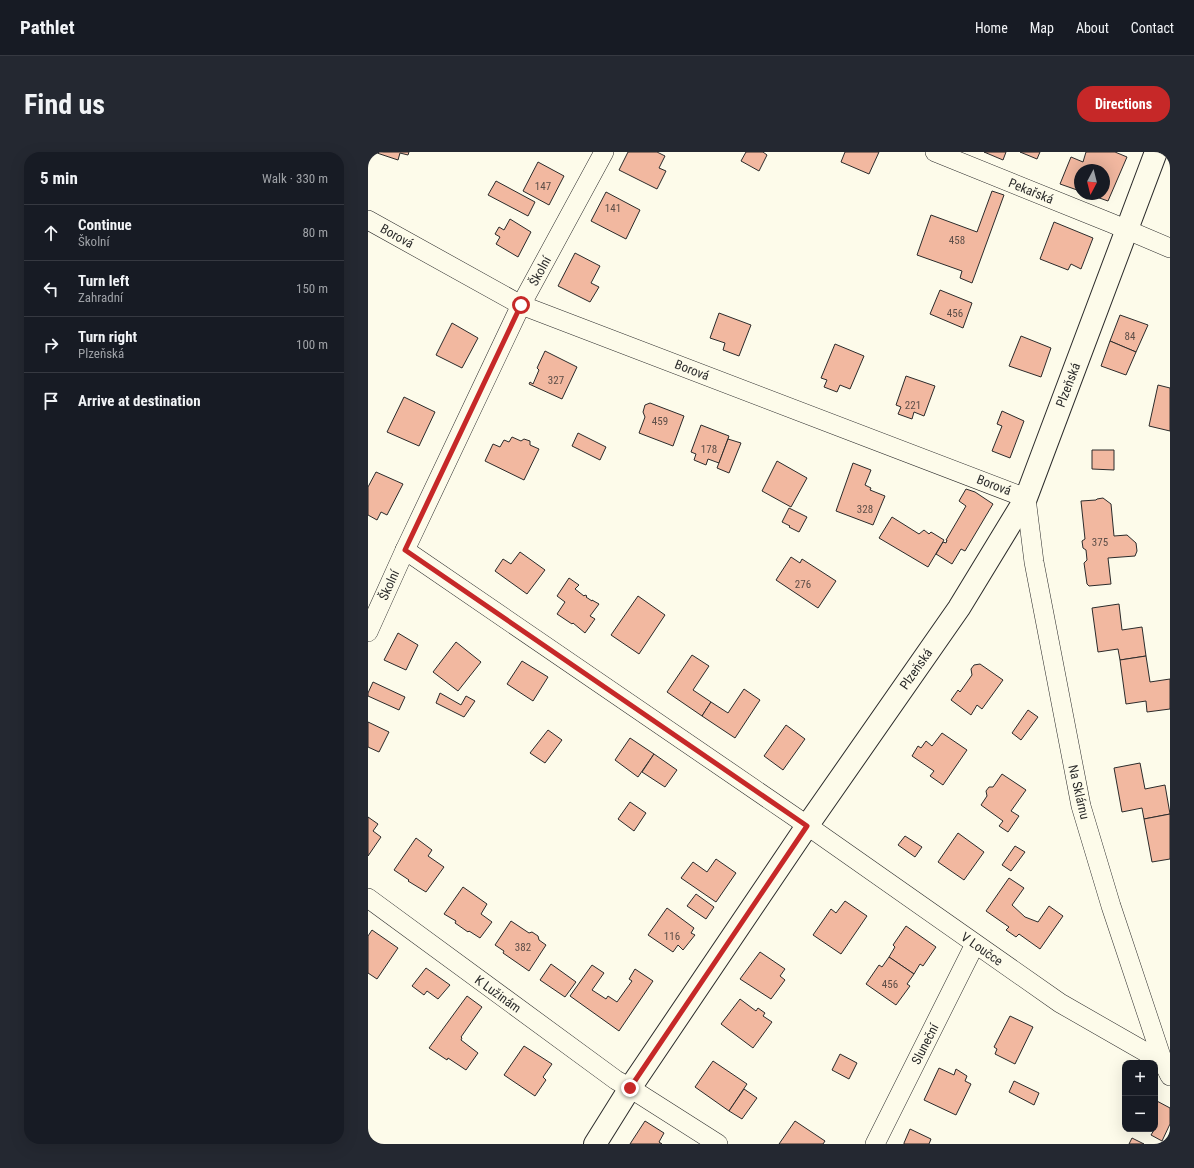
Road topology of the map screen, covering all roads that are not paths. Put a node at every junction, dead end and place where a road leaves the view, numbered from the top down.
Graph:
1 (604, 152) edge
2 (935, 152) edge
3 (1156, 152) edge
4 (368, 220) edge
5 (1127, 230) junction
6 (1170, 248) edge
7 (521, 305) junction
8 (1026, 498) junction
9 (405, 550) junction
10 (368, 632) edge
11 (807, 826) junction
12 (368, 898) edge
13 (975, 944) junction
14 (1166, 1069) edge
15 (630, 1088) junction
16 (595, 1144) edge
17 (718, 1144) edge
18 (875, 1144) edge

1 - 7 street, Školní
2 - 5 street, Pekařská
3 - 5 main road, Plzeňská
4 - 7 street, Borová
5 - 6 street, Pekařská
5 - 8 main road, Plzeňská
7 - 8 street, Borová
7 - 9 street, Školní
8 - 11 main road, Plzeňská
8 - 14 street, Na Sklárnu
9 - 10 street, Školní
9 - 11 street, V Loučce
11 - 13 street, V Loučce
11 - 15 main road, Plzeňská
12 - 15 street, K Lužinám
13 - 14 street, V Loučce
13 - 18 street, Sluneční
15 - 16 main road, Plzeňská
15 - 17 street, K Lužinám

